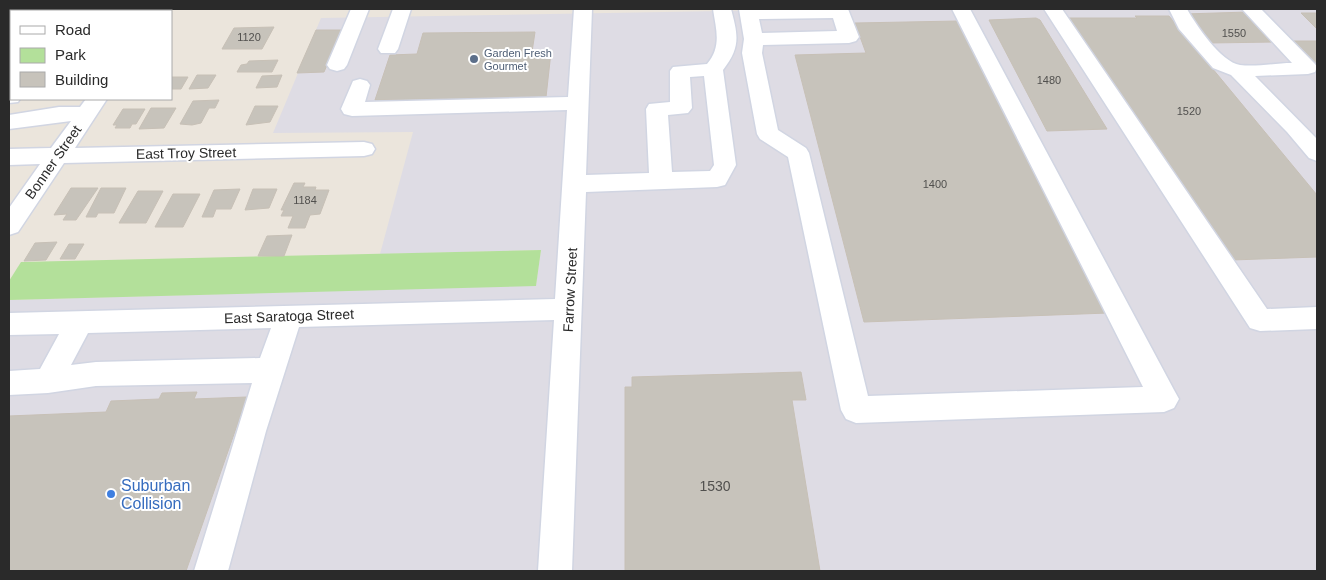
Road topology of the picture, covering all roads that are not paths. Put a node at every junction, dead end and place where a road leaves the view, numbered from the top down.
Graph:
1 (360, 9) edge
2 (402, 9) edge
3 (583, 9) edge
4 (722, 9) edge
5 (961, 9) edge
6 (1053, 9) edge
7 (1178, 9) edge
8 (1251, 9) edge
9 (840, 10) edge
10 (749, 11) edge
11 (795, 11) edge
12 (754, 39) junction
13 (388, 49) dead end
14 (338, 65) dead end
15 (713, 70) junction
16 (1238, 71) junction
17 (360, 85) dead end
18 (35, 100) edge
19 (579, 104) junction
20 (92, 107) edge
21 (681, 108) junction
22 (718, 108) junction
23 (15, 120) edge
24 (364, 150) dead end
25 (1317, 153) edge
26 (57, 156) junction
27 (9, 157) edge
28 (661, 181) junction
29 (575, 184) junction
30 (9, 226) edge
31 (569, 308) junction
32 (289, 316) junction
33 (1317, 318) edge
34 (80, 322) junction
35 (9, 324) edge
36 (270, 370) junction
37 (48, 381) junction
38 (9, 383) edge
39 (211, 571) edge
40 (548, 571) edge

1 - 14 street
2 - 13 street
3 - 19 street, Farrow Street
4 - 15 street
5 - 12 street
6 - 33 street
7 - 16 street
8 - 16 street
9 - 11 street
9 - 12 street
10 - 11 street
10 - 12 street
15 - 21 street
15 - 22 street
16 - 25 street
17 - 19 street
18 - 23 street
19 - 29 street, Farrow Street
20 - 23 street
20 - 26 street, Bonner Street
21 - 22 street
21 - 28 street
22 - 28 street
24 - 26 street, East Troy Street
26 - 27 street, East Troy Street
26 - 30 street, Bonner Street
28 - 29 street
29 - 31 street, Farrow Street
31 - 32 street, East Saratoga Street
31 - 40 street, Farrow Street
32 - 34 street, East Saratoga Street
32 - 36 street
34 - 35 street, East Saratoga Street
34 - 37 street
36 - 37 street
36 - 39 street
37 - 38 street

